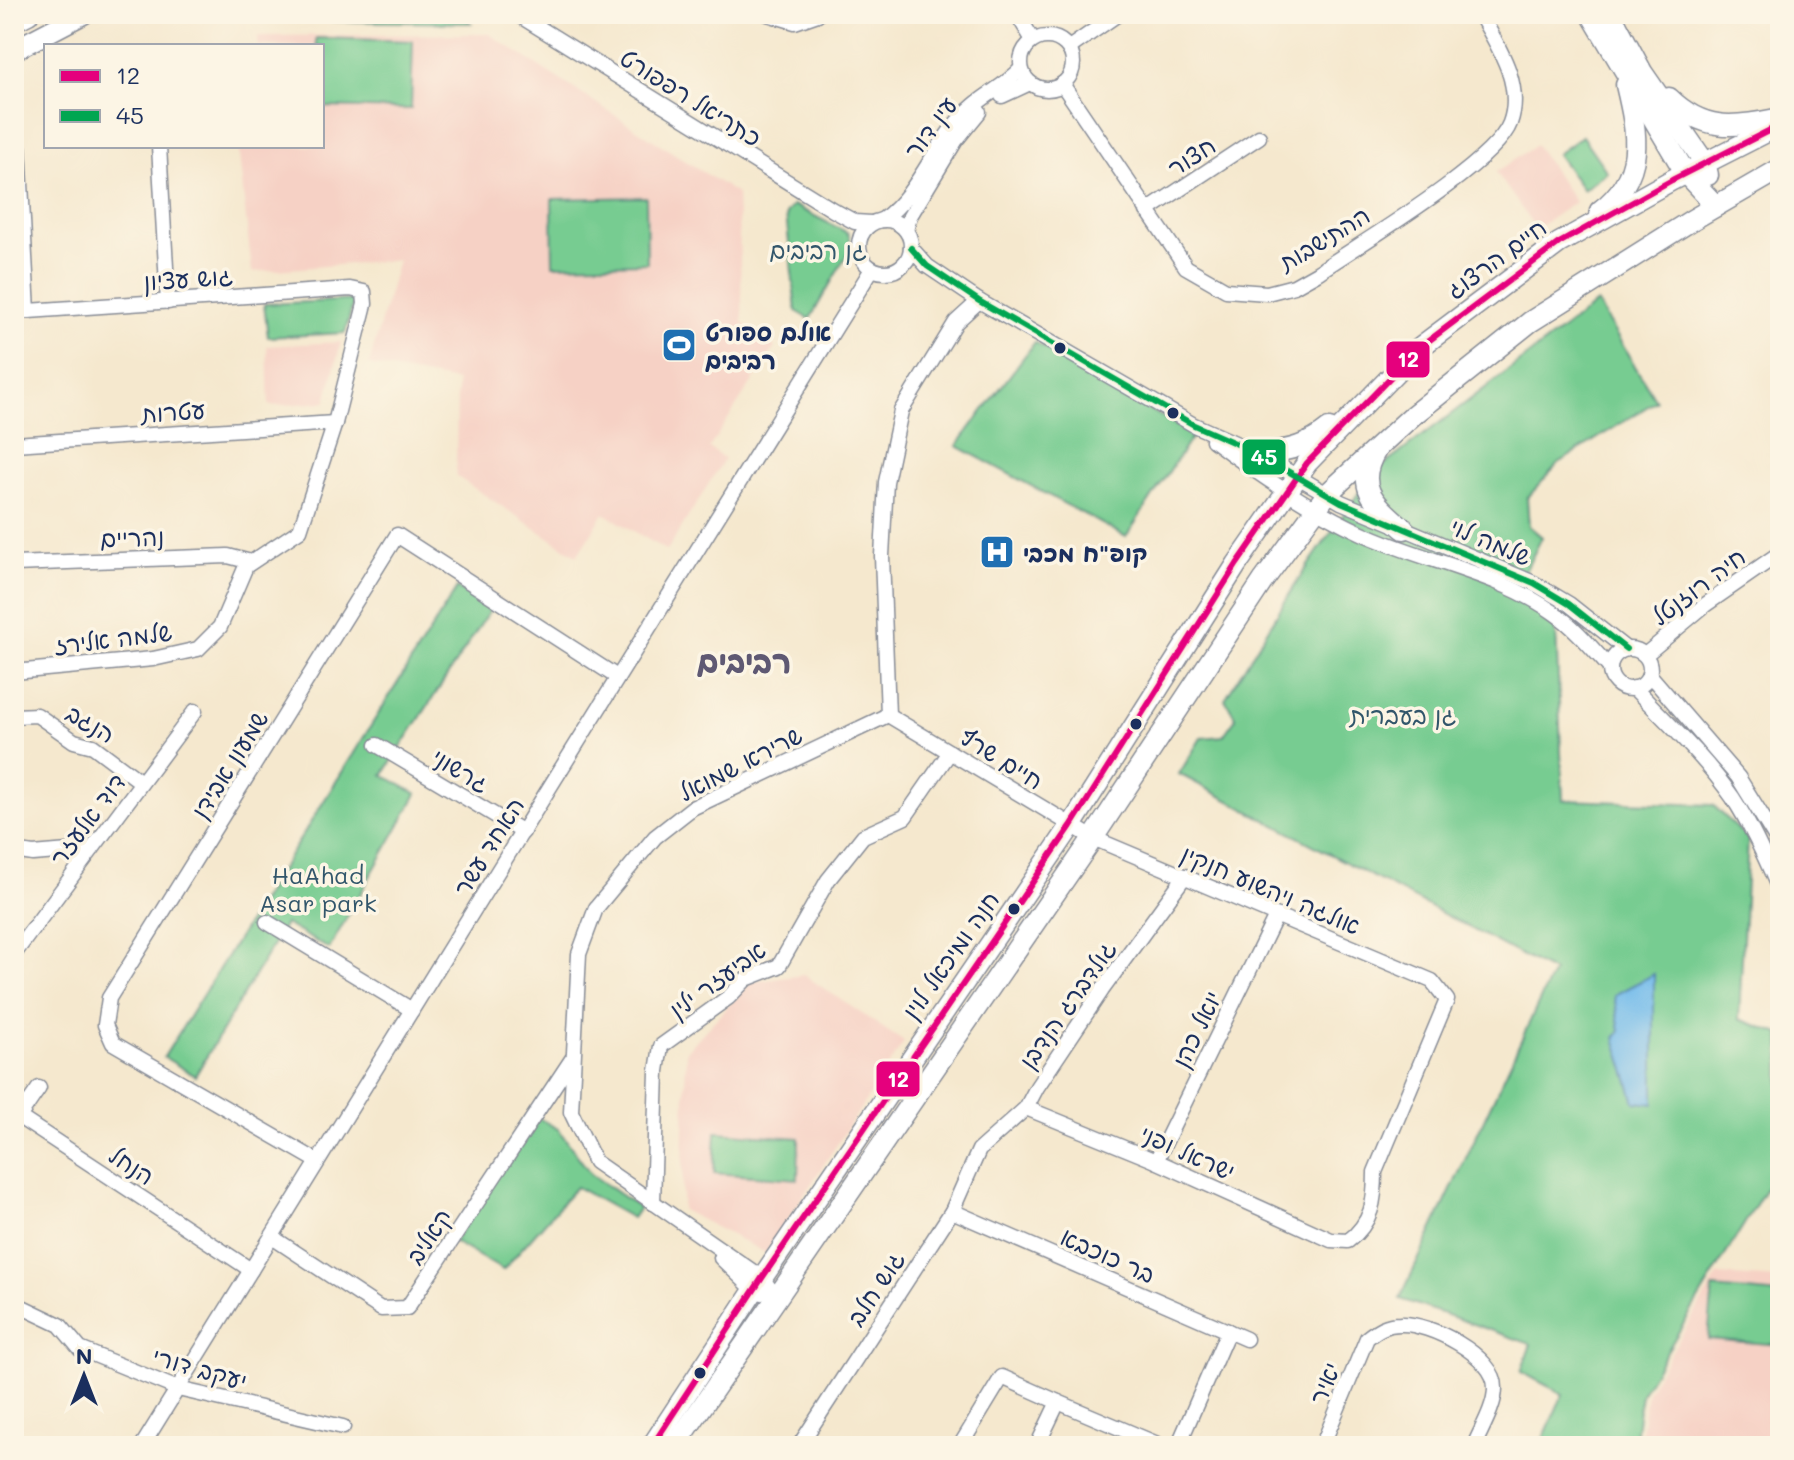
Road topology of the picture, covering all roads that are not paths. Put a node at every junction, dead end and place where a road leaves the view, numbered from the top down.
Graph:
1 (28, 14) edge
2 (83, 14) edge
3 (517, 14) edge
4 (768, 14) edge
5 (818, 14) edge
6 (1017, 14) edge
7 (1118, 14) edge
8 (1480, 14) edge
9 (1591, 14) edge
10 (1611, 14) edge
11 (14, 21) edge
12 (1033, 40) junction
13 (1069, 48) junction
14 (14, 50) edge
15 (1621, 65) junction
16 (1021, 69) junction
17 (1642, 72) junction
18 (1030, 83) junction
19 (1062, 84) junction
20 (1780, 118) edge
21 (1780, 125) edge
22 (1259, 137) dead end
23 (19, 147) dead end
24 (159, 148) edge
25 (1705, 163) junction
26 (1780, 169) edge
27 (1686, 174) junction
28 (1716, 206) junction
29 (1147, 211) junction
30 (844, 216) junction
31 (876, 222) junction
32 (906, 230) junction
33 (860, 237) junction
34 (1559, 243) junction
35 (911, 248) junction
36 (903, 265) junction
37 (872, 269) junction
38 (943, 277) junction
39 (979, 301) junction
40 (168, 302) junction
41 (21, 312) edge
42 (1382, 387) junction
43 (335, 423) junction
44 (1194, 425) junction
45 (14, 444) edge
46 (1379, 444) junction
47 (1253, 451) junction
48 (1292, 483) junction
49 (1322, 502) junction
50 (1404, 529) junction
51 (1780, 553) edge
52 (251, 562) junction
53 (14, 564) edge
54 (1626, 649) junction
55 (1645, 655) junction
56 (1610, 668) junction
57 (14, 672) edge
58 (1649, 674) junction
59 (617, 677) junction
60 (1634, 688) junction
61 (195, 711) dead end
62 (888, 715) junction
63 (14, 716) edge
64 (377, 745) dead end
65 (950, 752) junction
66 (141, 782) junction
67 (1071, 826) junction
68 (523, 832) junction
69 (1093, 838) junction
70 (1780, 845) edge
71 (92, 849) junction
72 (14, 851) edge
73 (1185, 876) junction
74 (1780, 891) edge
75 (1276, 916) junction
76 (267, 922) dead end
77 (14, 954) edge
78 (412, 1010) junction
79 (574, 1058) junction
80 (39, 1088) dead end
81 (1026, 1108) junction
82 (979, 1150) joint
83 (317, 1161) junction
84 (1156, 1161) junction
85 (653, 1203) junction
86 (952, 1211) junction
87 (272, 1237) junction
88 (1331, 1240) joint
89 (251, 1270) junction
90 (758, 1284) junction
91 (776, 1297) junction
92 (14, 1303) edge
93 (1228, 1331) junction
94 (1246, 1339) dead end
95 (178, 1389) junction
96 (1058, 1402) junction
97 (343, 1427) dead end
98 (142, 1446) edge
99 (652, 1446) edge
100 (675, 1446) edge
101 (799, 1446) edge
102 (960, 1446) edge
103 (1037, 1446) edge
104 (1162, 1446) edge
105 (1178, 1446) edge
106 (1322, 1446) edge
107 (1474, 1446) edge

1 - 11 main road
2 - 14 main road
3 - 30 street, כתריאל רפפורט
4 - 5 street
6 - 12 street
7 - 13 street
8 - 29 street, ההתישבות
9 - 15 main road
10 - 17 main road
12 - 13 street
12 - 16 street
13 - 19 street
15 - 27 main road
15 - 34 main road
16 - 18 street
16 - 31 street, עין דור
17 - 20 main road
17 - 25 main road
18 - 19 street
18 - 32 street, עין דור
19 - 29 street, ההתישבות
21 - 25 main road, חיים הרצוג
22 - 29 street, חצור
23 - 41 street
24 - 40 street
25 - 27 main road, חיים הרצוג
25 - 28 main road
26 - 28 main road
27 - 28 main road
27 - 34 main road, חיים הרצוג
28 - 46 main road
30 - 31 street, כתריאל רפפורט
30 - 33 street, כתריאל רפפורט
31 - 32 street
31 - 33 street
32 - 35 street
33 - 37 street
34 - 42 main road, חיים הרצוג
35 - 36 street
35 - 38 street
36 - 37 street
36 - 38 street
37 - 59 street, האחד עשר
38 - 39 street
39 - 44 street
39 - 62 street
40 - 41 street, גוש עציון
40 - 43 street, גוש עציון
42 - 47 main road
42 - 48 main road, חיים הרצוג
43 - 45 street, עטרות
43 - 52 street, שלמה אלירז
44 - 47 street
44 - 48 street
46 - 49 main road
46 - 50 main road
47 - 48 street
48 - 49 street
48 - 67 main road, חנה ומיכאל לוין
49 - 50 street, שלמה לוי
49 - 56 street, שלמה לוי
49 - 69 main road
50 - 54 street, שלמה לוי
51 - 55 street, חיה רוזנטל
52 - 53 street, נהריים
52 - 57 street, שלמה אלירז
54 - 55 street
54 - 56 street
55 - 58 street
56 - 60 street
58 - 60 street
58 - 70 street
59 - 68 street, האחד עשר
59 - 83 street, שמעון אבידן
60 - 74 street
61 - 66 street, דוד אלעזר
62 - 65 street, חיים שרף
62 - 79 street, שרירא שמואל
63 - 66 street, הנגב
64 - 68 street, גרשוני
65 - 67 street, חיים שרף
65 - 85 street, אביעזר ילין
66 - 71 street, דוד אלעזר
67 - 69 street, חיים שרף
67 - 90 main road, חנה ומיכאל לוין
68 - 78 street, האחד עשר
69 - 73 street, אולגה ויהשוע חנקין
69 - 91 main road
71 - 72 street
71 - 77 street, דוד אלעזר
73 - 75 street, אולגה ויהשוע חנקין
73 - 81 street, גולדברג הנדבן
75 - 84 street, יואל כהן
75 - 88 street, אולגה ויהשוע חנקין
76 - 78 street
78 - 83 street, האחד עשר
79 - 85 street, שרירא שמואל
79 - 87 street, קאליב
80 - 89 street, הנחל
81 - 82 street, גולדברג הנדבן
81 - 84 street, ישראל ופני
82 - 86 street, גוש חלב
83 - 87 street, האחד עשר
84 - 88 street, ישראל ופני
85 - 90 street, שרירא שמואל
86 - 93 street, בר כוכבא
86 - 101 street, גוש חלב
87 - 89 street, האחד עשר
89 - 95 street, האחד עשר
90 - 91 street, שרירא שמואל
90 - 99 main road, חנה ומיכאל לוין
91 - 100 main road
92 - 95 street, יעקב דורי
93 - 94 street, בר כוכבא
93 - 105 street
95 - 97 street, יעקב דורי
95 - 98 street, האחד עשר
96 - 102 street
96 - 103 street
96 - 104 street
106 - 107 street, יאיר

